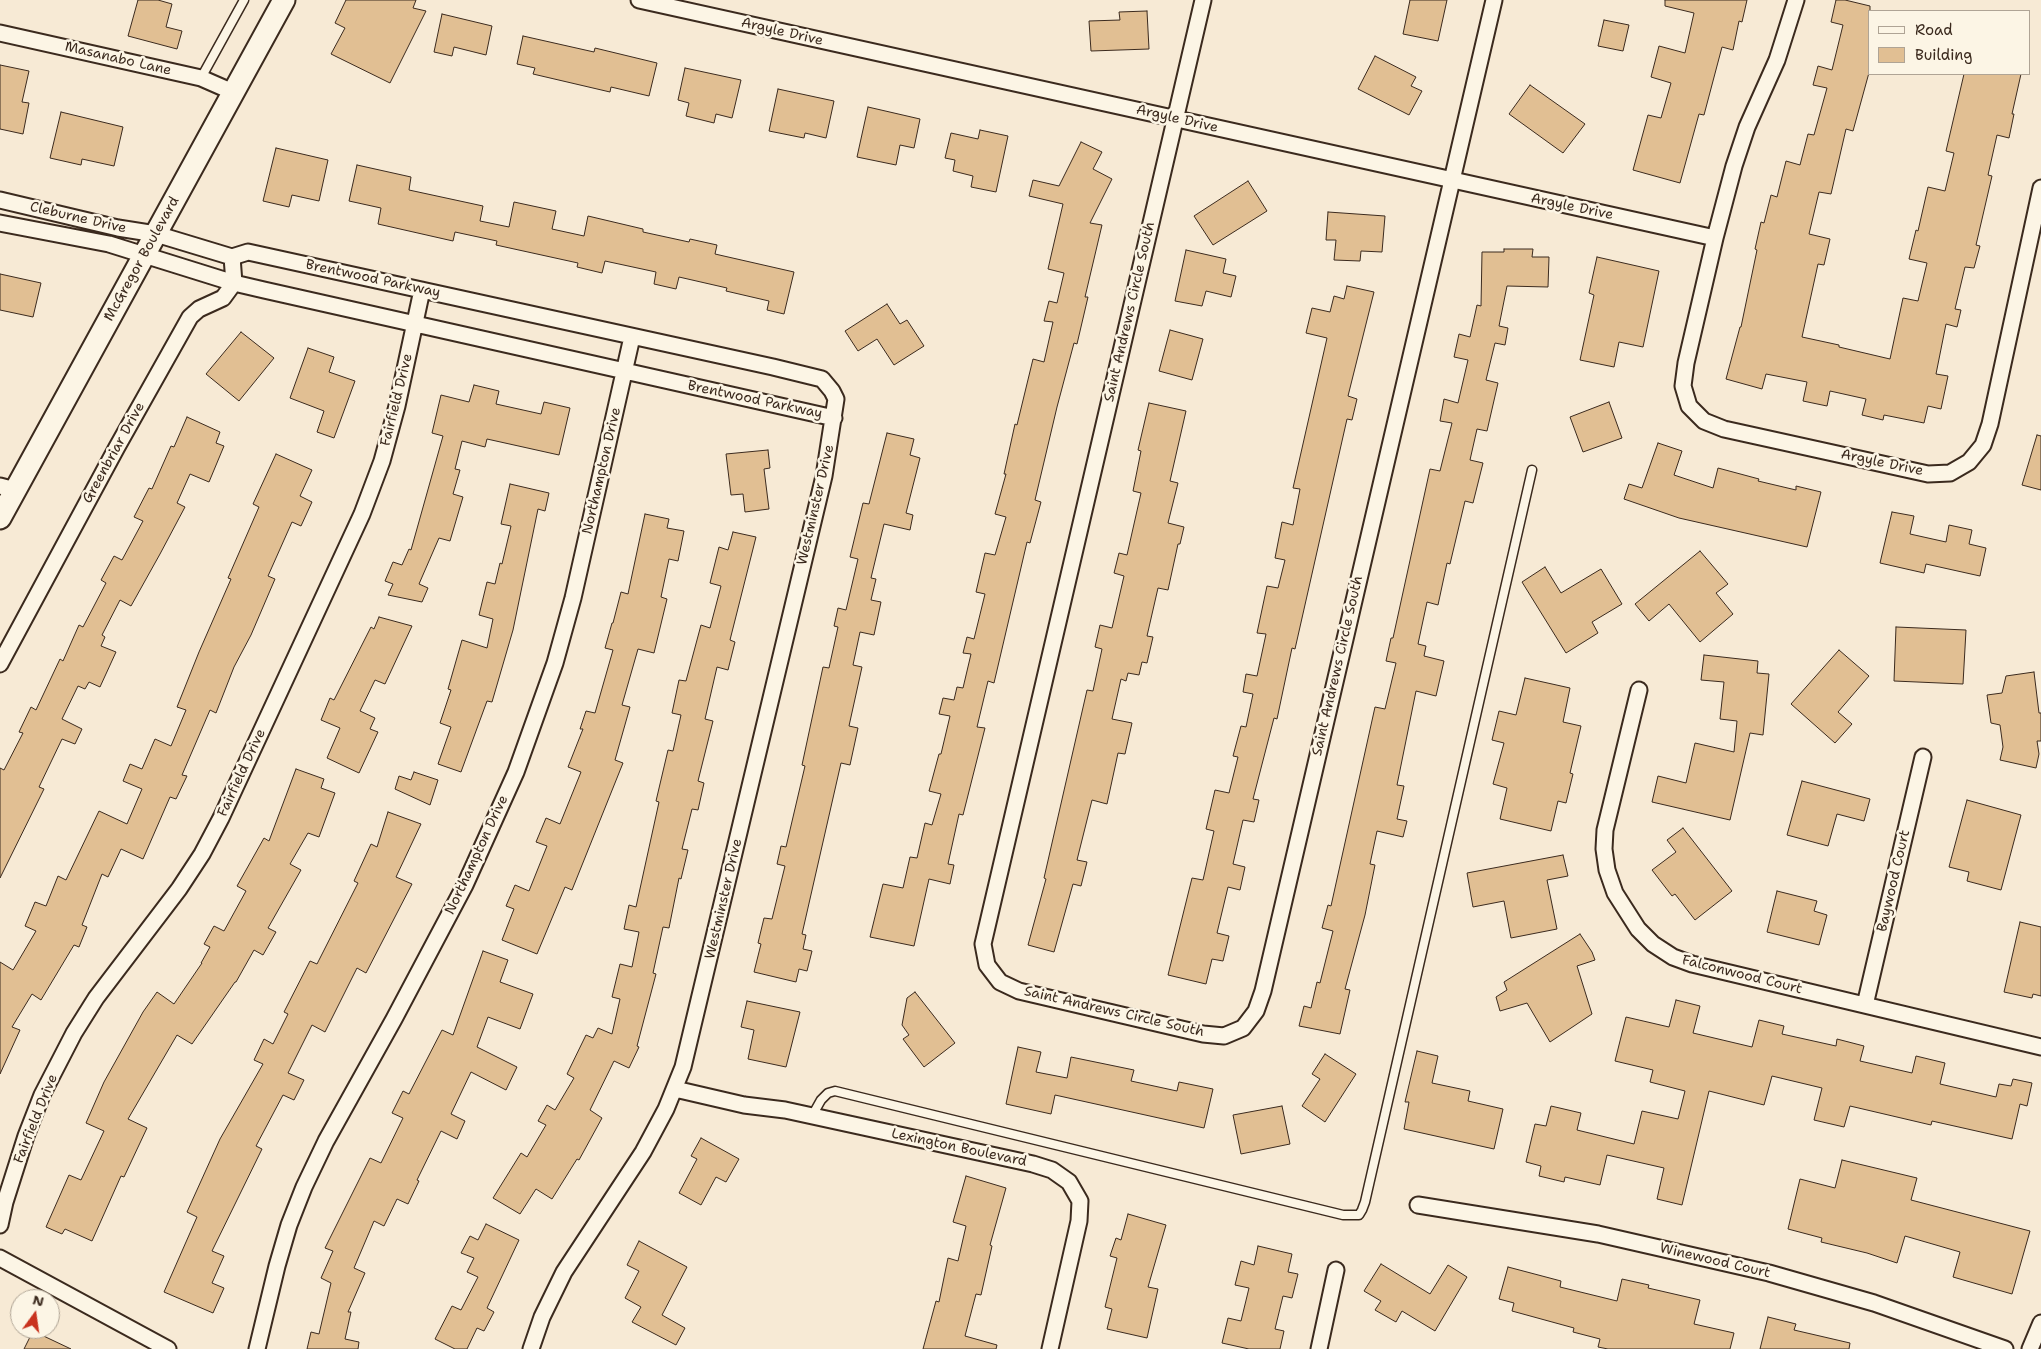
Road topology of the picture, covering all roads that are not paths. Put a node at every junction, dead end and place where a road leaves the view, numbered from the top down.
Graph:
1 (244, 0) edge
2 (284, 0) edge
3 (640, 0) edge
4 (1203, 0) edge
5 (1494, 0) edge
6 (1796, 0) edge
7 (0, 32) edge
8 (201, 78) junction
9 (233, 92) junction
10 (1176, 119) junction
11 (1452, 181) junction
12 (2041, 188) edge
13 (0, 200) edge
14 (0, 223) edge
15 (156, 234) junction
16 (1715, 238) junction
17 (144, 254) junction
18 (232, 257) junction
19 (234, 283) junction
20 (422, 290) junction
21 (415, 324) junction
22 (632, 337) junction
23 (624, 371) junction
24 (834, 418) junction
25 (1532, 470) dead end
26 (8, 488) edge
27 (0, 518) edge
28 (0, 664) edge
29 (1639, 690) dead end
30 (1922, 757) dead end
31 (1865, 1005) junction
32 (2041, 1047) edge
33 (675, 1089) junction
34 (812, 1116) junction
35 (1418, 1205) dead end
36 (0, 1225) edge
37 (0, 1258) edge
38 (1336, 1270) dead end
39 (2041, 1323) edge
40 (168, 1349) edge
41 (257, 1349) edge
42 (530, 1349) edge
43 (1050, 1349) edge
44 (1319, 1349) edge
45 (2005, 1349) edge
46 (2030, 1349) edge

1 - 8 lane
2 - 9 main road, McGregor Boulevard
3 - 10 street, Argyle Drive
4 - 10 street, Saint Andrews Circle South
5 - 11 street, Saint Andrews Circle South
6 - 16 street, Argyle Drive
7 - 8 street, Masanabo Lane
8 - 9 street, Masanabo Lane
9 - 15 main road, McGregor Boulevard
10 - 11 street, Argyle Drive
10 - 11 street, Saint Andrews Circle South
11 - 16 street, Argyle Drive
12 - 16 street, Argyle Drive
13 - 15 street, Cleburne Drive
14 - 17 street, Cleburne Drive
15 - 17 main road, McGregor Boulevard
15 - 18 street, Brentwood Parkway
17 - 19 street, Brentwood Parkway
17 - 26 main road, McGregor Boulevard
18 - 19 street
18 - 20 street, Brentwood Parkway
19 - 21 street, Brentwood Parkway
19 - 28 street, Greenbriar Drive
20 - 21 street, Fairfield Drive
20 - 22 street, Brentwood Parkway
21 - 23 street, Brentwood Parkway
21 - 36 street, Fairfield Drive
22 - 23 street, Northampton Drive
22 - 24 street, Brentwood Parkway
23 - 24 street, Brentwood Parkway
23 - 41 street, Northampton Drive
24 - 33 street, Westminster Drive
25 - 34 lane
26 - 27 main road, McGregor Boulevard
29 - 31 street, Falconwood Court
30 - 31 street, Baywood Court
31 - 32 street, Falconwood Court
33 - 34 street, Lexington Boulevard
33 - 42 street, Westminster Drive
34 - 43 street, Lexington Boulevard
35 - 45 street, Winewood Court
37 - 40 street
38 - 44 street
39 - 46 street

